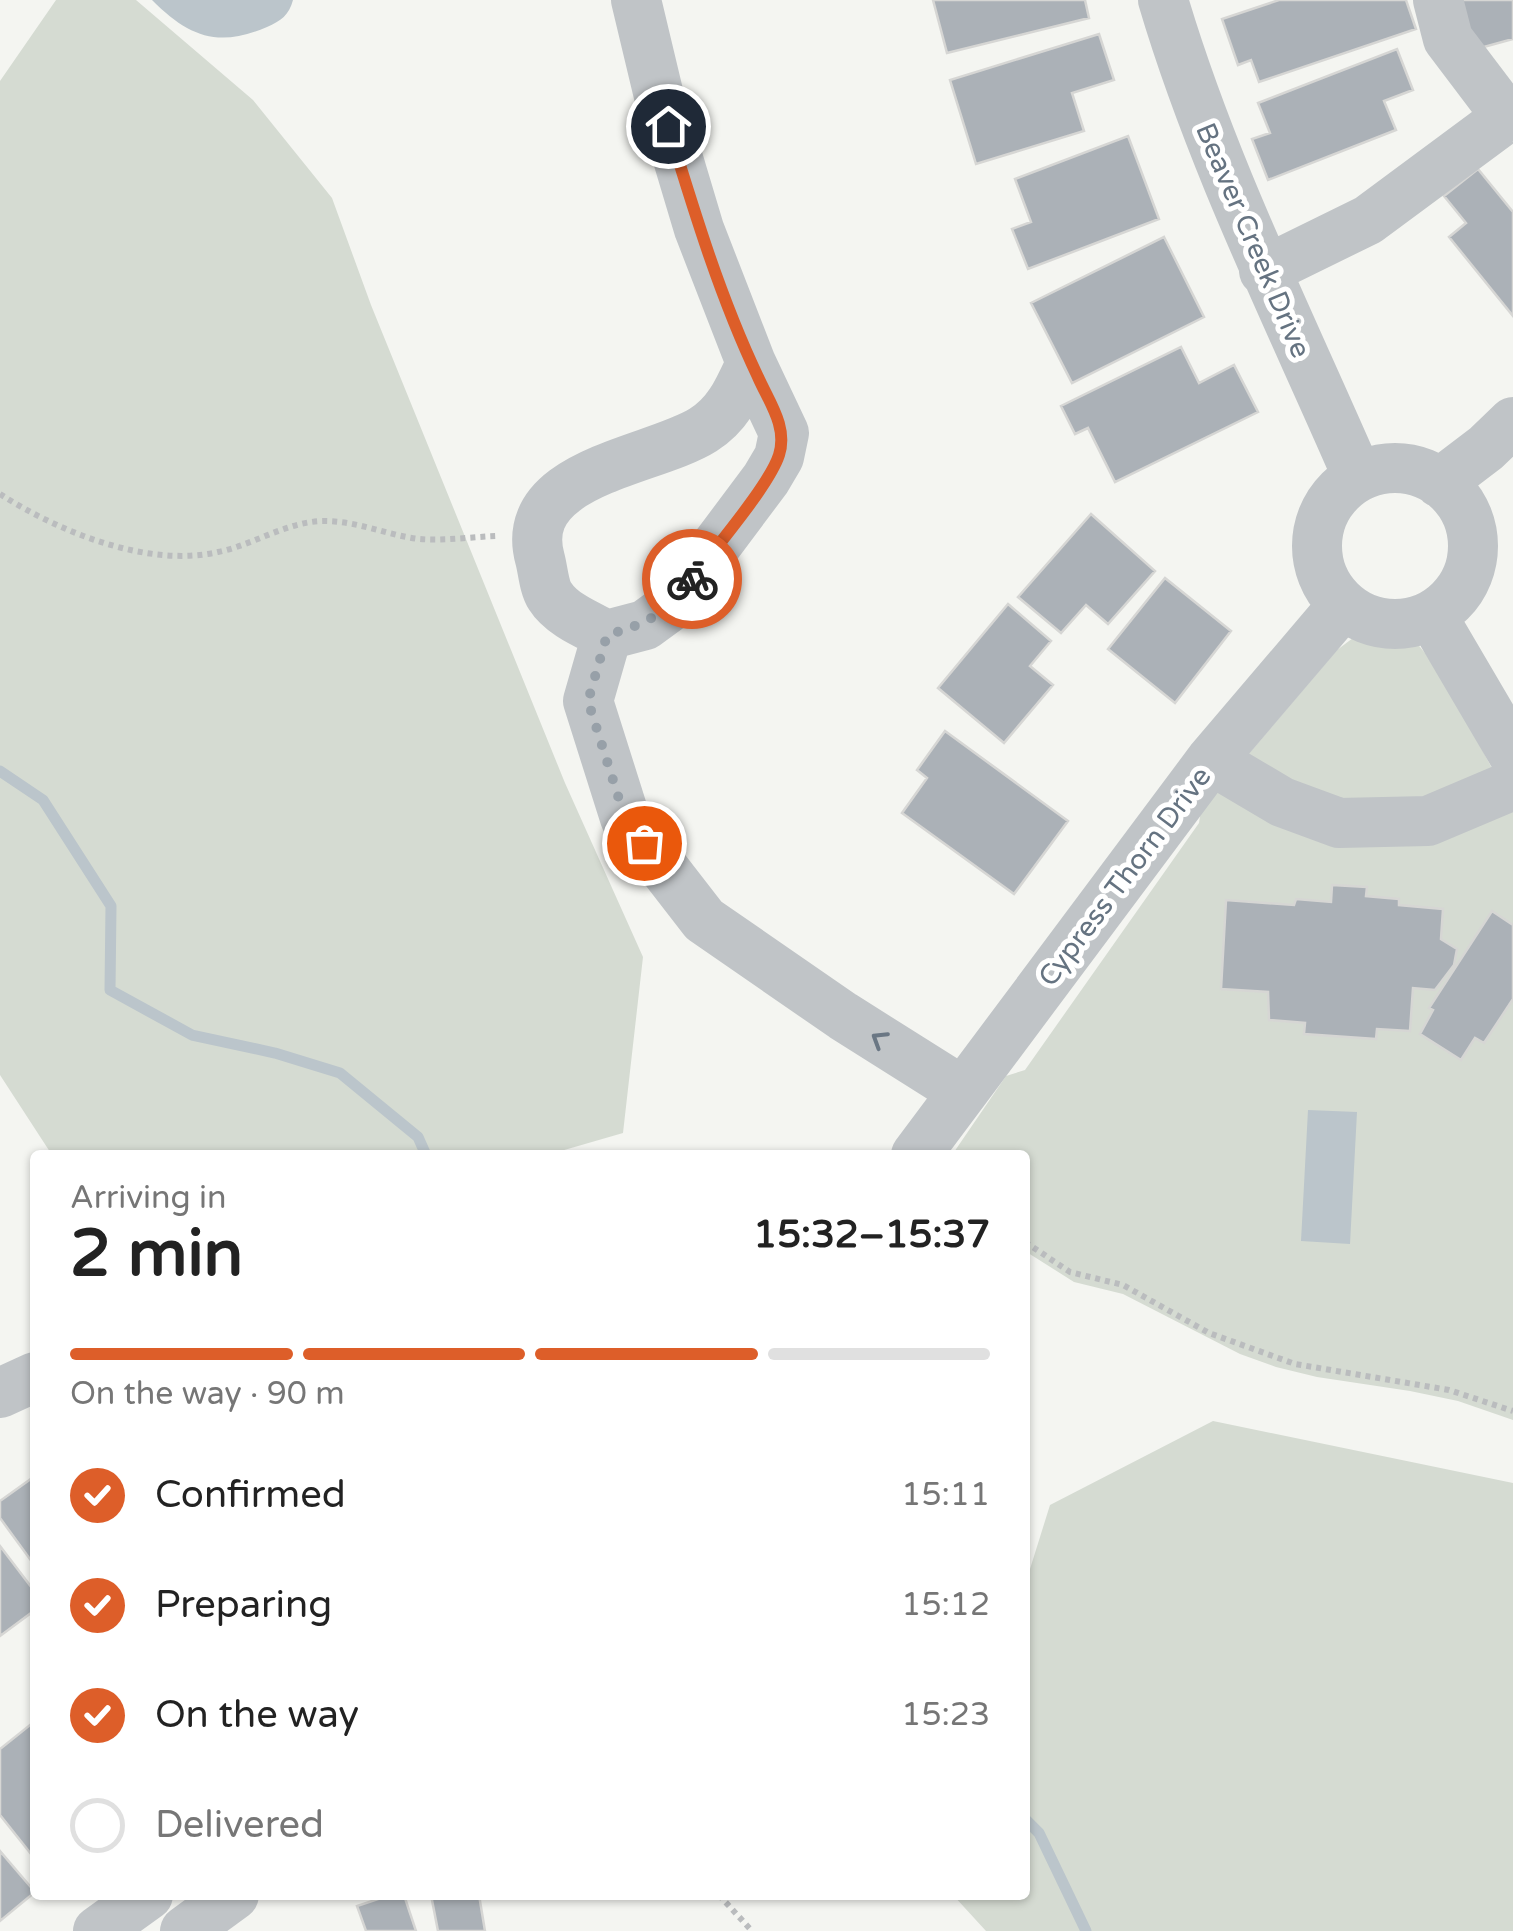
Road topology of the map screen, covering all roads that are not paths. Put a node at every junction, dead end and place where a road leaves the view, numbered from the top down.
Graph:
1 (636, 0) edge
2 (1162, 0) edge
3 (1438, 0) edge
4 (1510, 114) edge
5 (1264, 272) junction
6 (751, 362) junction
7 (1513, 422) edge
8 (1513, 469) edge
9 (1357, 475) junction
10 (1452, 495) junction
11 (1343, 605) junction
12 (1432, 616) junction
13 (607, 635) junction
14 (1513, 754) edge
15 (1211, 760) junction
16 (1513, 785) edge
17 (962, 1090) junction
18 (920, 1150) edge
19 (30, 1378) edge
20 (0, 1393) edge
21 (141, 1900) edge
22 (227, 1900) edge
23 (98, 1931) edge
24 (185, 1931) edge

1 - 6 street
2 - 5 street, Beaver Creek Drive
3 - 4 street
4 - 5 street
5 - 9 street, Beaver Creek Drive
6 - 13 street
6 - 13 street
7 - 10 street
8 - 10 street
9 - 10 street
9 - 11 street
10 - 12 street
11 - 12 street
11 - 15 street, Cypress Thorn Drive
12 - 14 street
17 -> 13 street
15 - 16 street
15 - 17 street, Cypress Thorn Drive
17 - 18 street, Cypress Thorn Drive
19 - 20 street
21 - 23 street
22 - 24 street

